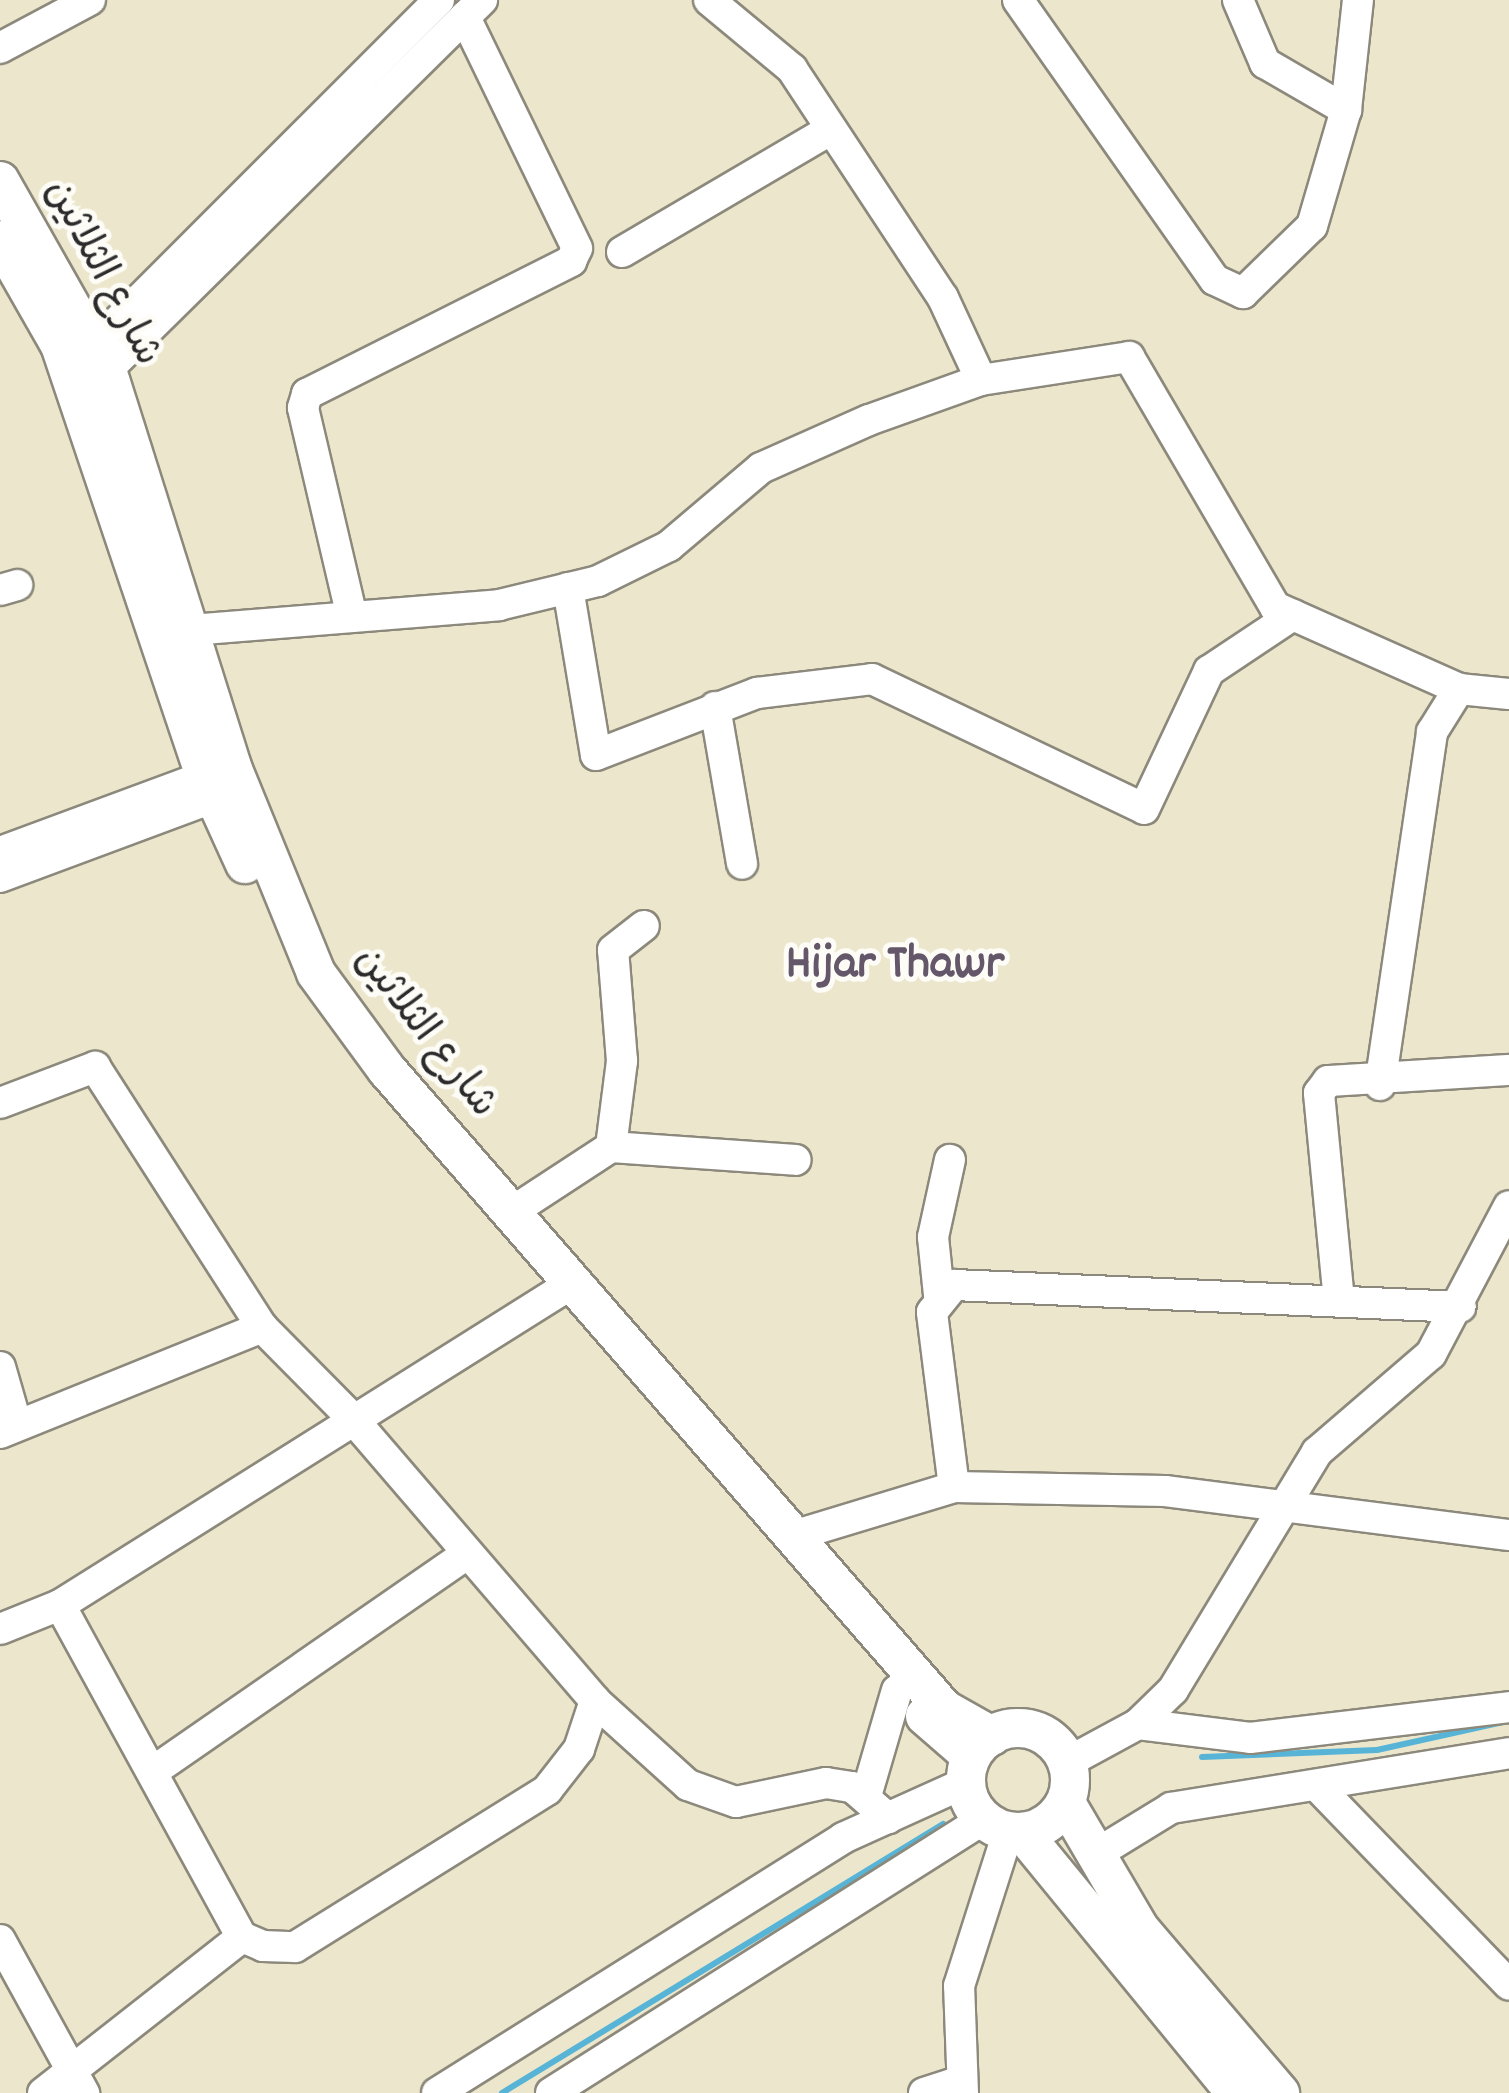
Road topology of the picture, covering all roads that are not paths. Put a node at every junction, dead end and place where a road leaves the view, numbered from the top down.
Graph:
1 (90, 0) edge
2 (439, 0) edge
3 (709, 0) edge
4 (1018, 0) edge
5 (1238, 0) edge
6 (1358, 0) edge
7 (473, 9) edge
8 (0, 48) edge
9 (1346, 110) junction
10 (828, 132) junction
11 (0, 181) edge
12 (0, 240) edge
13 (622, 252) dead end
14 (101, 357) junction
15 (981, 380) junction
16 (568, 588) junction
17 (1293, 615) junction
18 (352, 617) junction
19 (190, 630) junction
20 (1459, 689) junction
21 (1509, 694) edge
22 (716, 707) junction
23 (222, 782) junction
24 (0, 852) edge
25 (742, 864) dead end
26 (0, 877) edge
27 (644, 926) dead end
28 (1509, 1070) edge
29 (1380, 1085) junction
30 (0, 1103) edge
31 (611, 1147) junction
32 (796, 1160) dead end
33 (950, 1160) dead end
34 (1509, 1206) edge
35 (510, 1213) junction
36 (564, 1291) junction
37 (938, 1295) junction
38 (1339, 1302) junction
39 (1461, 1307) junction
40 (262, 1328) junction
41 (0, 1366) edge
42 (352, 1418) junction
43 (8, 1429) edge
44 (954, 1488) junction
45 (1283, 1504) junction
46 (796, 1534) junction
47 (1509, 1535) edge
48 (468, 1553) junction
49 (60, 1605) junction
50 (0, 1630) edge
51 (896, 1690) junction
52 (595, 1702) junction
53 (1509, 1707) edge
54 (1138, 1724) junction
55 (1509, 1753) edge
56 (976, 1759) junction
57 (1068, 1762) junction
58 (152, 1772) junction
59 (1320, 1790) junction
60 (866, 1796) junction
61 (1066, 1802) junction
62 (888, 1818) junction
63 (1005, 1828) junction
64 (1096, 1854) junction
65 (242, 1937) junction
66 (0, 1942) edge
67 (1509, 1985) edge
68 (77, 2082) edge
69 (960, 2088) edge
70 (44, 2093) edge
71 (437, 2093) edge
72 (552, 2093) edge
73 (924, 2093) edge
74 (1236, 2093) edge
75 (1280, 2093) edge

1 - 8 street
2 - 14 street
3 - 10 street
4 - 9 street
5 - 9 street
6 - 9 street
7 - 14 street
7 - 18 street
10 - 13 street
10 - 15 street
11 - 14 main road, شارع الثلاثين
12 - 23 main road, شارع الثلاثين
14 - 19 main road, شارع الثلاثين
15 - 16 street
15 - 17 street
16 - 18 street
16 - 22 street
17 - 20 street
17 - 22 street
18 - 19 street
19 - 23 main road, شارع الثلاثين
20 - 21 street
20 - 29 street
22 - 25 street
23 - 24 street
23 - 26 street
23 - 35 main road, شارع الثلاثين
23 - 36 main road, شارع الثلاثين
27 - 31 street
28 - 29 street
29 - 38 street
30 - 40 street
31 - 32 street
31 - 35 street
33 - 37 street
34 - 39 street
35 - 36 main road, شارع الثلاثين
36 - 42 street
36 - 46 main road, شارع الثلاثين
36 - 51 main road, شارع الثلاثين
37 - 38 street
37 - 44 street
38 - 39 street
39 - 45 street
40 - 42 street
40 - 43 street
41 - 43 street
42 - 48 street
42 - 49 street
44 - 45 street
44 - 46 street
45 - 47 street
45 - 54 street
46 - 56 main road, شارع الثلاثين
48 - 52 street
48 - 58 street
49 - 50 street
49 - 58 street
51 - 56 main road, شارع الثلاثين
51 - 60 street
52 - 60 street
52 - 65 street
53 - 54 street
54 - 57 street
55 - 59 street
56 - 57 main road
56 - 62 street
56 - 63 main road
57 - 61 main road
58 - 65 street
59 - 64 street
59 - 67 street
60 - 62 street
61 - 63 main road
61 - 64 main road
62 - 71 street
63 - 69 street
63 - 72 street
63 - 74 main road
64 - 75 main road
65 - 68 street
66 - 68 street
68 - 70 street
69 - 73 street

